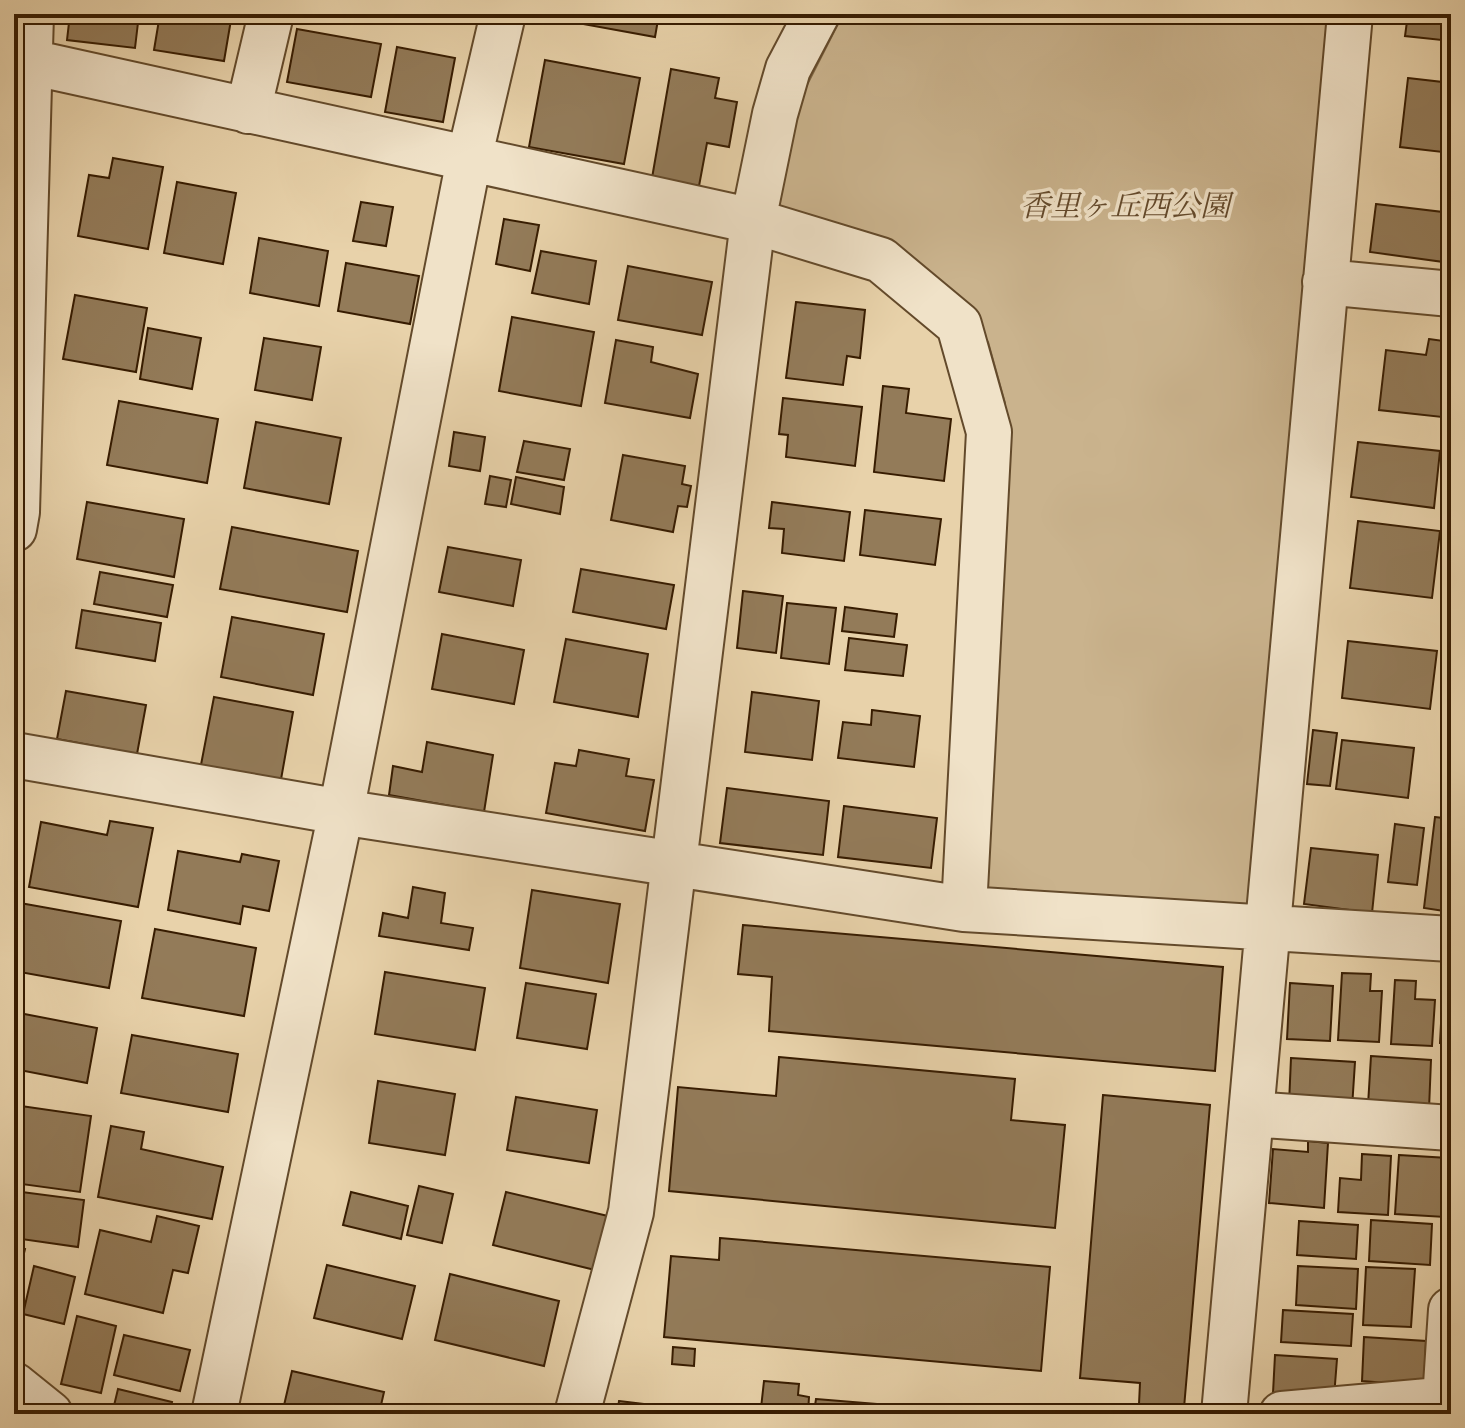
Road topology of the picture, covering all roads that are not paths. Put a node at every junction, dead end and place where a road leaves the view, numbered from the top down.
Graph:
1 (31, 14) edge
2 (271, 14) edge
3 (503, 14) edge
4 (817, 14) edge
5 (1350, 14) edge
6 (22, 62) edge
7 (248, 111) junction
8 (469, 159) junction
9 (753, 221) junction
10 (1325, 282) junction
11 (1451, 294) edge
12 (14, 529) edge
13 (14, 755) edge
14 (341, 812) junction
15 (675, 864) junction
16 (964, 909) junction
17 (1267, 926) junction
18 (1451, 939) edge
19 (1251, 1114) junction
20 (1451, 1128) edge
21 (1451, 1310) edge
22 (14, 1385) edge
23 (1448, 1400) edge
24 (1386, 1410) edge
25 (50, 1414) edge
26 (214, 1414) edge
27 (577, 1414) edge
28 (1224, 1414) edge
29 (1282, 1414) edge

1 - 6 street
2 - 7 street
3 - 8 street
4 - 9 street
5 - 10 street
6 - 7 street
6 - 12 street
7 - 8 street
8 - 9 street
8 - 14 street
9 - 15 street
9 - 16 street
10 - 11 street
10 - 17 street
13 - 14 street
14 - 15 street
14 - 26 street
15 - 16 street
15 - 27 street
16 - 17 street
17 - 18 street
17 - 19 street
19 - 20 street
19 - 28 street
21 - 23 street
22 - 25 street
23 - 24 street
24 - 29 street

